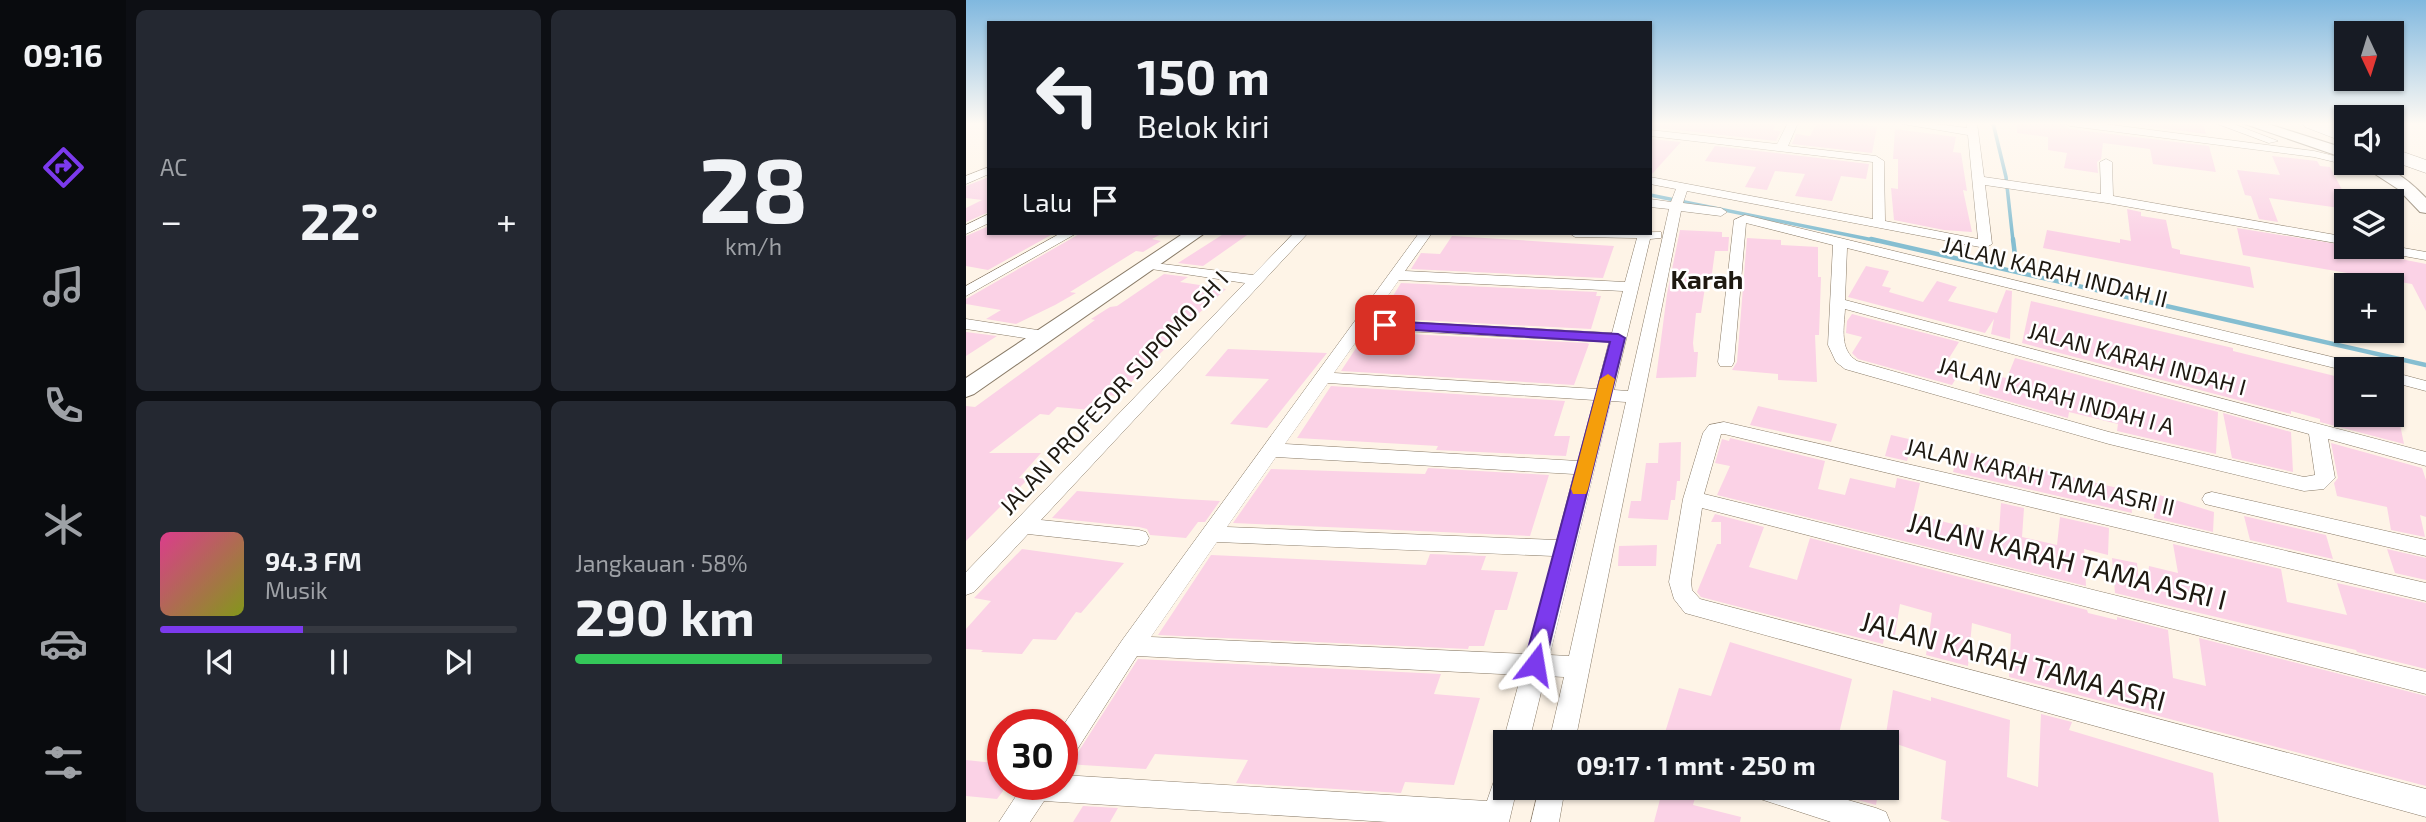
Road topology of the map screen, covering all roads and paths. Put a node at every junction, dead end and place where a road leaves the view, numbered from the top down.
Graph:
1 (1878, 161) edge
2 (1976, 161) edge
3 (2106, 162) dead end
4 (2404, 165) edge
5 (2426, 167) edge
6 (987, 171) edge
7 (2396, 175) edge
8 (966, 180) edge
9 (1978, 180) junction
10 (1654, 196) edge
11 (1679, 198) junction
12 (2107, 199) junction
13 (2426, 208) edge
14 (1721, 212) dead end
15 (987, 219) edge
16 (1878, 224) junction
17 (966, 230) edge
18 (1066, 235) edge
19 (1193, 235) edge
20 (1299, 235) edge
21 (1424, 235) edge
22 (1644, 235) edge
23 (1652, 235) edge
24 (1670, 236) junction
25 (2334, 239) edge
26 (1840, 243) junction
27 (2404, 252) edge
28 (2426, 256) edge
29 (1151, 265) junction
30 (1394, 275) junction
31 (1255, 279) junction
32 (1631, 288) junction
33 (966, 292) edge
34 (1837, 303) junction
35 (966, 324) edge
36 (1360, 324) junction
37 (1044, 336) junction
38 (1618, 338) junction
39 (1726, 362) dead end
40 (2334, 363) edge
41 (1322, 377) junction
42 (2404, 381) edge
43 (2425, 388) edge
44 (966, 389) edge
45 (1603, 397) junction
46 (1636, 397) junction
47 (2317, 430) junction
48 (1271, 450) junction
49 (2426, 459) edge
50 (1585, 468) junction
51 (1693, 499) junction
52 (2212, 499) dead end
53 (1023, 526) junction
54 (1213, 534) junction
55 (1139, 538) dead end
56 (1565, 548) junction
57 (2426, 548) edge
58 (966, 586) edge
59 (2426, 592) edge
60 (1131, 646) junction
61 (1535, 664) junction
62 (1578, 667) junction
63 (2426, 683) edge
64 (1078, 726) edge
65 (1519, 730) edge
66 (1565, 730) edge
67 (1078, 789) edge
68 (1029, 800) edge
69 (1501, 800) edge
70 (1550, 800) edge
71 (1803, 800) edge
72 (2426, 803) edge
73 (1496, 818) edge
74 (1013, 822) edge
75 (1545, 822) edge
76 (1876, 822) edge

1 - 16 street
2 - 9 street
3 - 12 street
4 - 5 highway
6 - 8 street
7 - 13 street
9 - 12 street
9 - 16 street
10 - 11 street
10 - 11 street
11 - 14 street
11 - 16 street
11 - 24 street
12 - 25 street
15 - 17 street
18 - 33 street
19 - 29 street
20 - 31 street
21 - 30 street
22 - 32 street
23 - 24 street
24 - 46 street
26 - 34 street, JALAN KARAH INDAH I A
26 - 39 street, JALAN KARAH INDAH II
26 - 40 street, JALAN KARAH INDAH II
27 - 28 street
29 - 31 street, JALAN PROFESOR SUPOMO SH I
29 - 37 street
30 - 32 street
30 - 36 street
31 - 53 street, JALAN PROFESOR SUPOMO SH I
32 - 38 street
34 - 47 street, JALAN KARAH INDAH I
34 - 47 street, JALAN KARAH INDAH I A
35 - 37 street
36 - 38 street
36 - 41 street
37 - 44 street
38 - 45 street
41 - 45 street
41 - 48 street
42 - 43 street
45 - 46 street
45 - 50 street
46 - 62 street
47 - 49 street, JALAN KARAH INDAH I
48 - 50 street
48 - 54 street
50 - 56 street
51 - 59 street, JALAN KARAH TAMA ASRI II
51 - 63 street, JALAN KARAH TAMA ASRI I
51 - 72 street, JALAN KARAH TAMA ASRI
52 - 57 street
53 - 55 street
53 - 58 street, JALAN PROFESOR SUPOMO SH I
54 - 56 street
54 - 60 street
56 - 61 street
60 - 61 street
60 - 64 street
61 - 62 street
61 - 65 street
62 - 66 street
67 - 73 street
68 - 74 street
69 - 73 street
70 - 75 street
71 - 76 street

